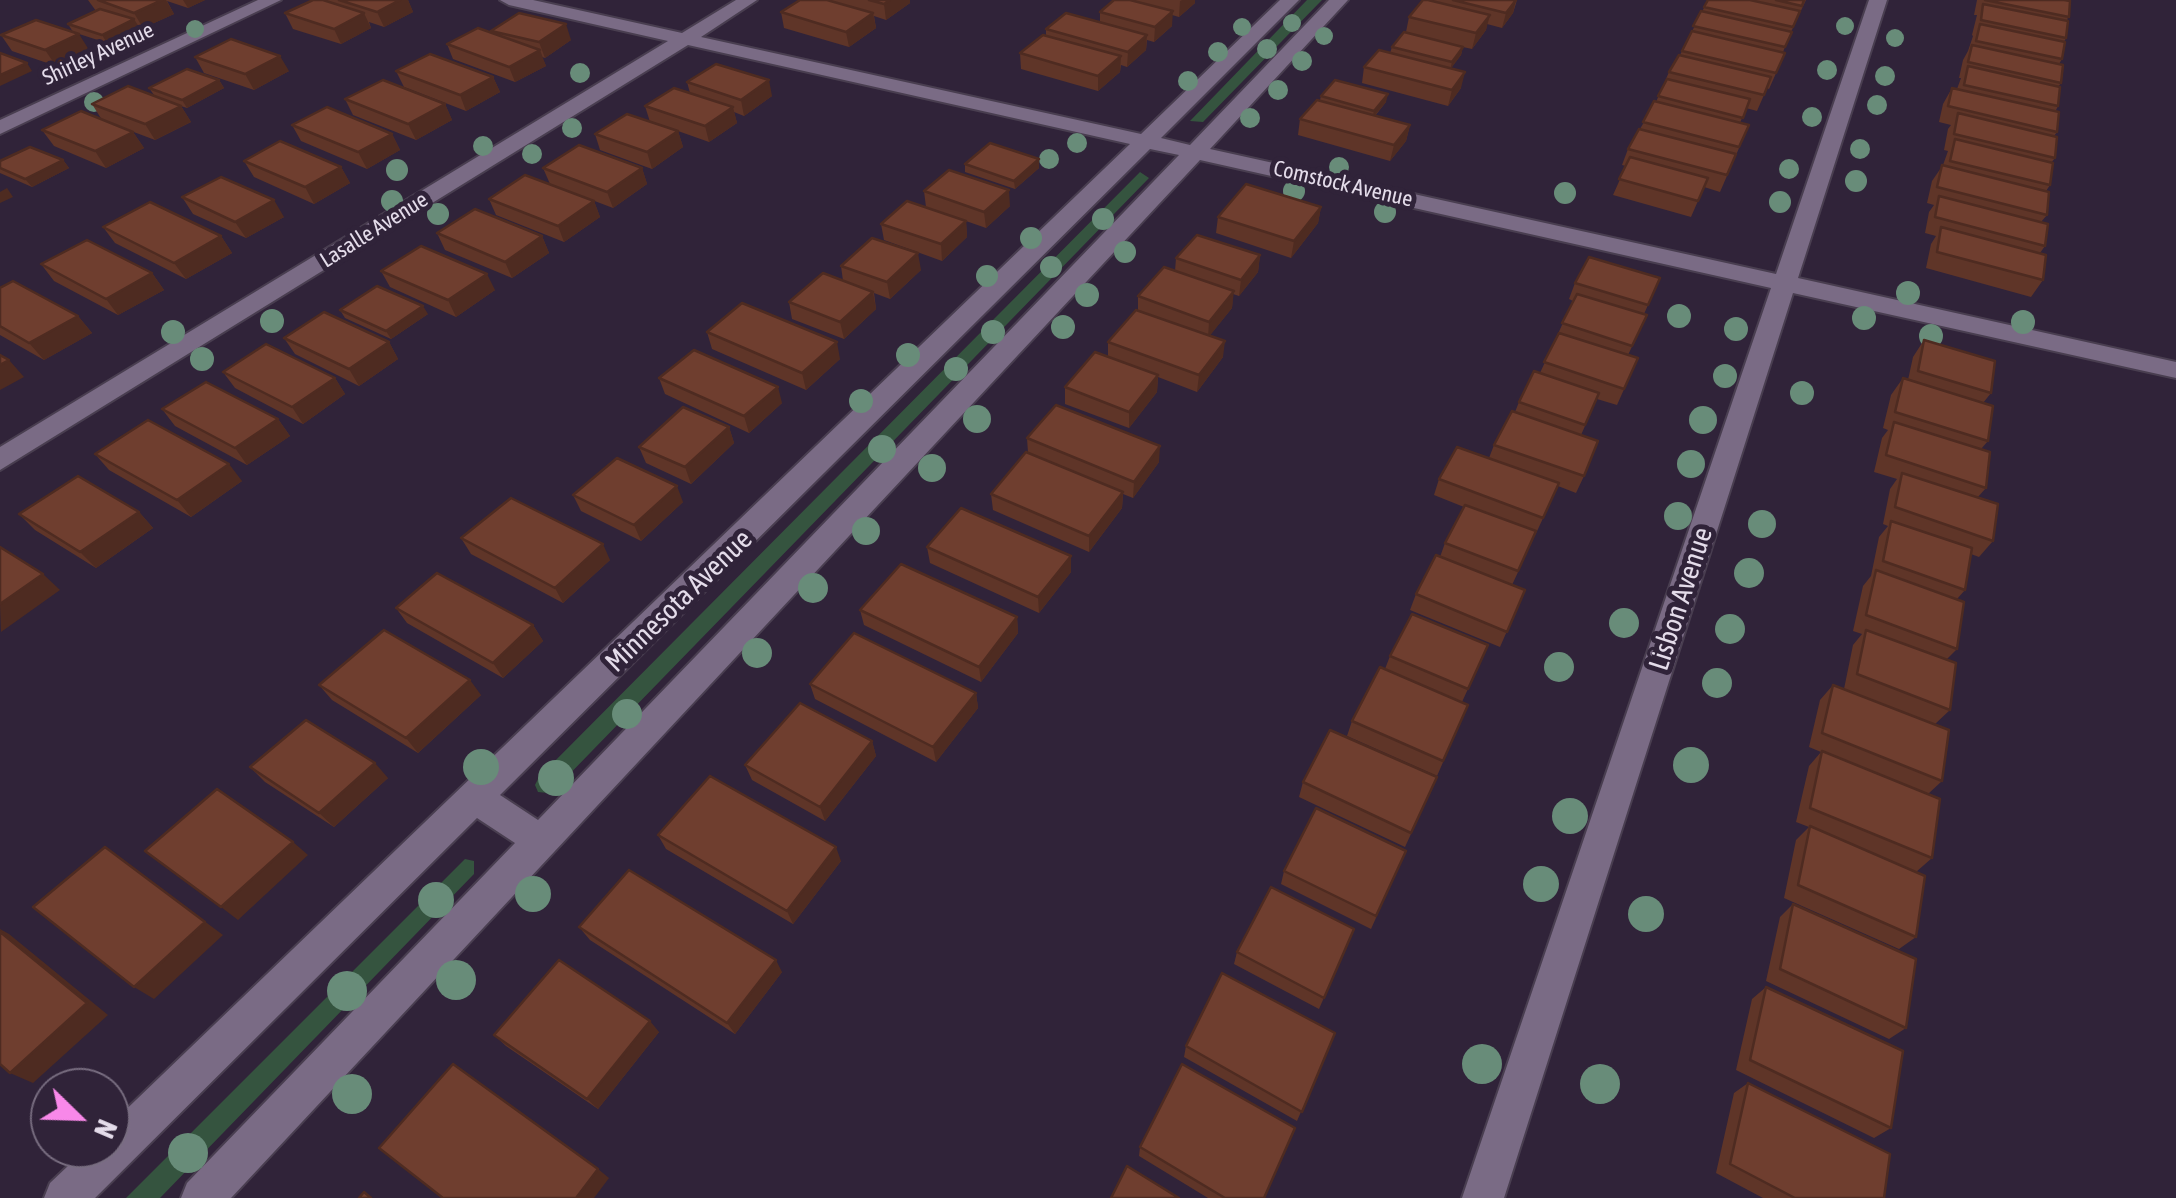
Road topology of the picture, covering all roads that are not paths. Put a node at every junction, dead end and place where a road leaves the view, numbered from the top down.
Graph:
1 (272, 0) edge
2 (509, 0) edge
3 (748, 0) edge
4 (1290, 0) edge
5 (1339, 0) edge
6 (1878, 0) edge
7 (684, 39) junction
8 (0, 128) edge
9 (1150, 140) junction
10 (1196, 151) junction
11 (1786, 282) junction
12 (2176, 370) edge
13 (0, 460) edge
14 (477, 798) junction
15 (543, 842) junction
16 (65, 1198) edge
17 (202, 1198) edge
18 (1483, 1198) edge

1 - 8 street, Shirley Avenue
2 - 7 street, Comstock Avenue
3 - 7 street, Lasalle Avenue
4 - 9 street, Minnesota Avenue
5 - 10 street
6 - 11 street, Lisbon Avenue
7 - 9 street, Comstock Avenue
7 - 13 street, Lasalle Avenue
9 - 10 street, Comstock Avenue
9 - 14 street, Minnesota Avenue
10 - 11 street, Comstock Avenue
10 - 15 street
11 - 12 street, Comstock Avenue
11 - 18 street, Lisbon Avenue
14 - 15 street
14 - 16 street, Minnesota Avenue
15 - 17 street

